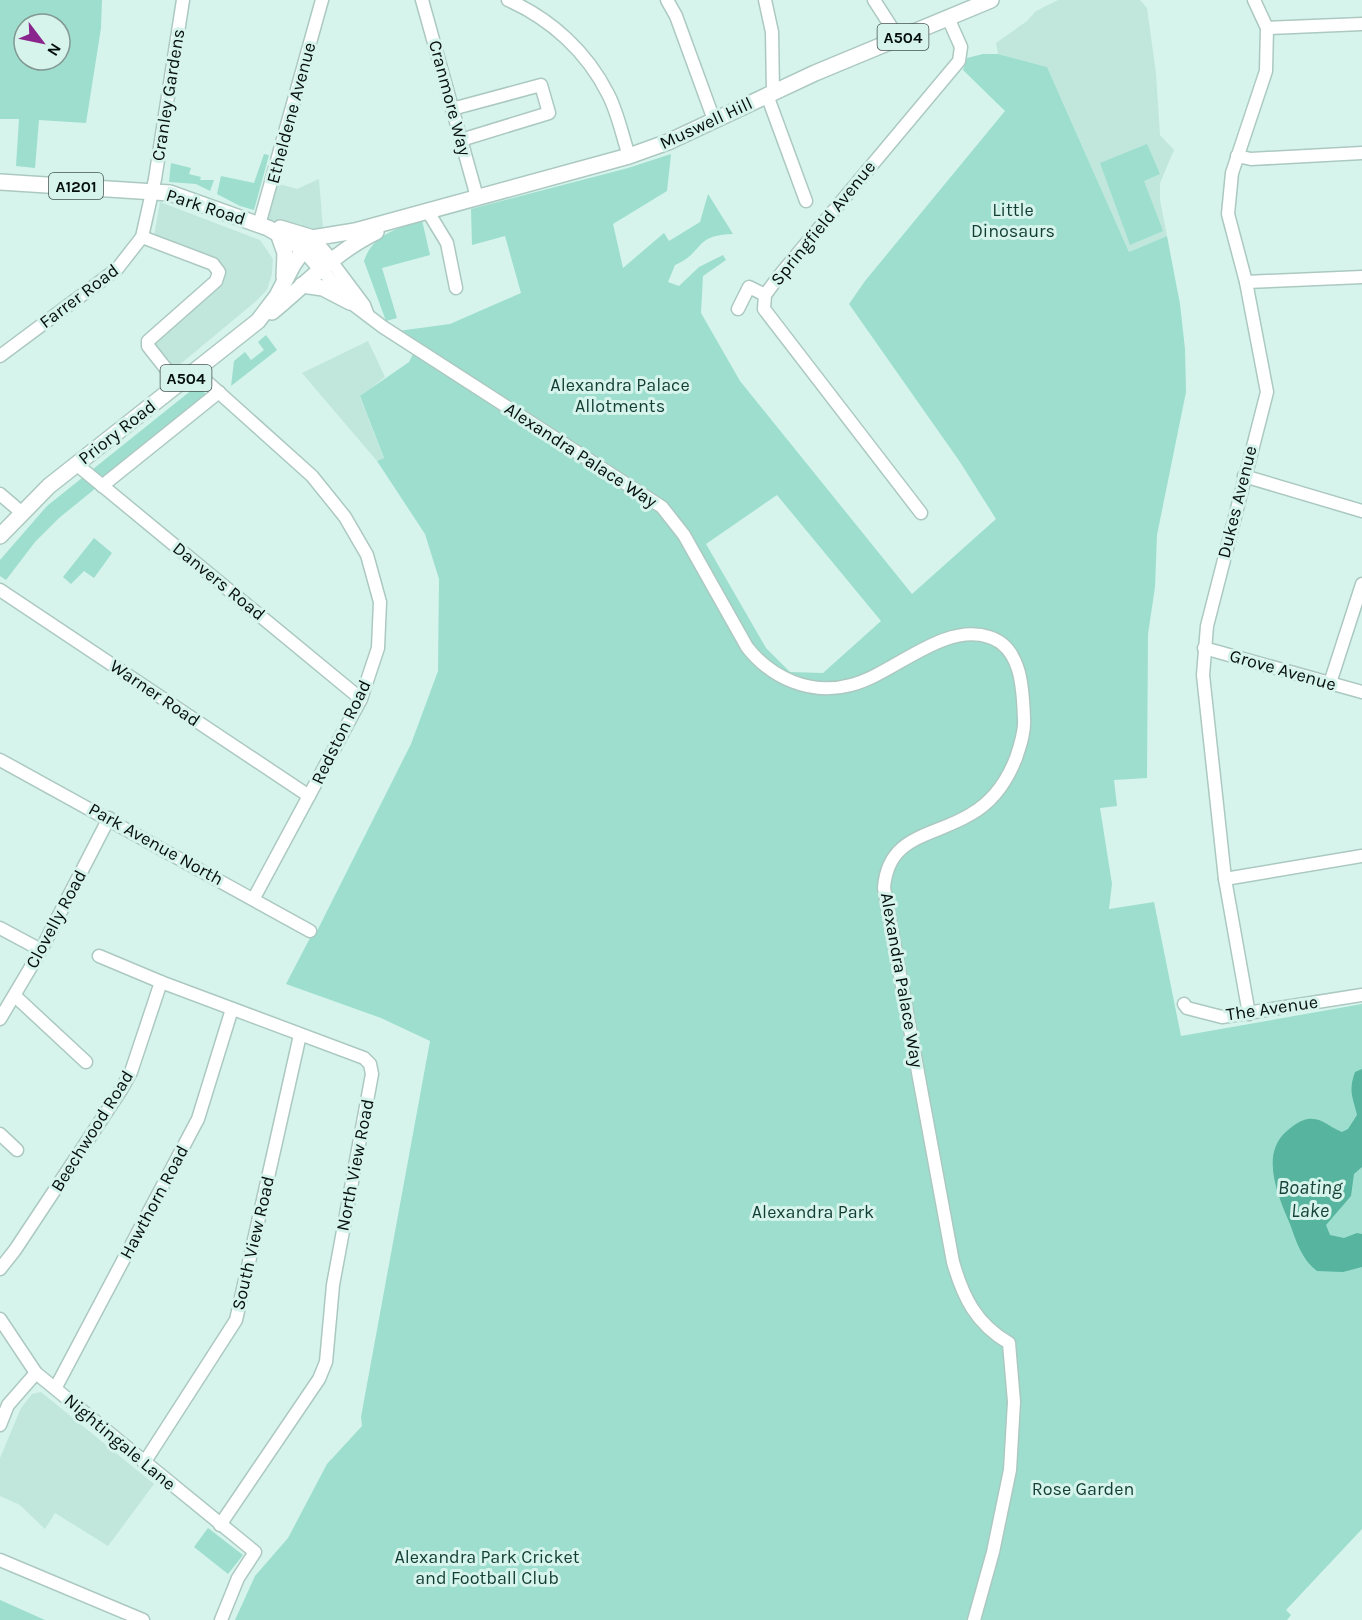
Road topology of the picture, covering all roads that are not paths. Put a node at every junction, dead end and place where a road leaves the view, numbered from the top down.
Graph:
1 (183, 0) edge
2 (322, 0) edge
3 (422, 0) edge
4 (508, 0) edge
5 (667, 0) edge
6 (765, 0) edge
7 (874, 0) edge
8 (990, 0) edge
9 (1254, 0) edge
10 (974, 4) edge
11 (949, 20) junction
12 (1362, 24) edge
13 (1267, 28) junction
14 (899, 39) junction
15 (770, 94) junction
16 (452, 109) junction
17 (714, 120) junction
18 (461, 140) junction
19 (1362, 153) edge
20 (629, 156) junction
21 (1237, 156) junction
22 (0, 182) edge
23 (153, 190) junction
24 (477, 197) junction
25 (806, 201) dead end
26 (427, 210) junction
27 (411, 215) junction
28 (267, 225) junction
29 (142, 237) junction
30 (362, 239) junction
31 (311, 248) junction
32 (326, 265) junction
33 (1362, 277) edge
34 (1246, 282) junction
35 (302, 285) junction
36 (456, 288) dead end
37 (282, 289) junction
38 (765, 296) junction
39 (350, 302) junction
40 (738, 309) dead end
41 (367, 314) junction
42 (258, 321) junction
43 (0, 356) edge
44 (195, 371) junction
45 (178, 384) junction
46 (219, 392) junction
47 (76, 464) junction
48 (1244, 476) junction
49 (102, 486) junction
50 (0, 494) edge
51 (1362, 511) edge
52 (21, 512) junction
53 (921, 513) dead end
54 (0, 536) edge
55 (1362, 584) edge
56 (2, 595) edge
57 (1204, 648) junction
58 (1330, 683) junction
59 (1362, 692) edge
60 (361, 699) junction
61 (0, 760) edge
62 (309, 796) junction
63 (109, 818) junction
64 (1362, 855) edge
65 (1225, 879) junction
66 (254, 898) junction
67 (0, 928) edge
68 (310, 931) dead end
69 (41, 950) junction
70 (99, 956) dead end
71 (161, 982) junction
72 (1362, 994) edge
73 (15, 996) junction
74 (1184, 1004) dead end
75 (232, 1009) junction
76 (1249, 1014) junction
77 (0, 1019) edge
78 (300, 1035) junction
79 (86, 1062) dead end
80 (0, 1134) edge
81 (17, 1150) dead end
82 (0, 1269) edge
83 (0, 1319) edge
84 (36, 1373) junction
85 (56, 1387) junction
86 (0, 1425) edge
87 (144, 1463) junction
88 (220, 1525) junction
89 (0, 1560) edge
90 (143, 1620) edge
91 (221, 1620) edge
92 (974, 1620) edge

1 - 23 street, Cranley Gardens
2 - 28 street, Etheldene Avenue
3 - 16 street, Cranmore Way
4 - 20 street
5 - 17 street
6 - 15 street
7 - 14 street
8 - 10 main road, Muswell Hill / A504
9 - 13 street, Dukes Avenue
10 - 11 main road, Muswell Hill / A504
11 - 14 main road, Muswell Hill / A504
11 - 38 street, Springfield Avenue
12 - 13 street
13 - 21 street, Dukes Avenue
14 - 15 main road, Muswell Hill / A504
15 - 17 main road, Muswell Hill / A504
15 - 25 street
16 - 18 street, Cranmore Way
16 - 18 street
17 - 20 main road, Muswell Hill / A504
18 - 24 street, Cranmore Way
19 - 21 street
20 - 24 main road, Muswell Hill / A504
21 - 34 street, Dukes Avenue
22 - 23 main road, Park Road / A1201
23 - 28 main road, Park Road / A1201
23 - 29 street, Farrer Road
24 - 26 main road, Muswell Hill / A504
26 - 27 main road, Muswell Hill / A504
26 - 36 street
27 - 30 main road, Muswell Hill / A504
27 - 31 main road, Muswell Hill / A504
28 - 31 main road, Park Road / A1201
28 - 37 main road
29 - 43 street, Farrer Road
29 - 45 street
30 - 31 main road, A1201
30 - 32 main road, Muswell Hill / A504
31 - 32 main road, Park Road
31 - 37 main road, Priory Road / A504
32 - 35 main road, Muswell Hill / A504
32 - 39 street, Alexandra Palace Way
32 - 41 street, Alexandra Palace Way
33 - 34 street
34 - 48 street, Dukes Avenue
35 - 39 main road
35 - 42 main road, Muswell Hill / A504
37 - 42 main road, Priory Road / A504
38 - 40 street
38 - 53 street, Springfield Avenue
39 - 41 street, Alexandra Palace Way
41 - 92 street, Alexandra Palace Way
42 - 44 main road, Priory Road / A504
44 - 45 main road, Priory Road / A504
44 - 46 street, Redston Road
45 - 47 main road, Priory Road / A504
46 - 49 street, Priory Road
46 - 60 street, Redston Road
47 - 49 street, Danvers Road
47 - 52 main road, Priory Road / A504
48 - 51 street
48 - 57 street, Dukes Avenue
49 - 60 street, Danvers Road
50 - 52 street
52 - 54 main road, Priory Road / A504
55 - 58 street
56 - 62 street, Warner Road
57 - 58 street, Grove Avenue
57 - 65 street, Dukes Avenue
58 - 59 street, Grove Avenue
60 - 62 street, Redston Road
61 - 63 street, Park Avenue North
62 - 66 street, Redston Road
63 - 66 street, Park Avenue North
63 - 69 street, Clovelly Road
64 - 65 street
65 - 76 street, Dukes Avenue
66 - 68 street, Park Avenue North
67 - 69 street
69 - 73 street, Clovelly Road
70 - 71 street, North View Road
71 - 75 street, North View Road
71 - 82 street, Beechwood Road
72 - 76 street, The Avenue
73 - 77 street, Clovelly Road
73 - 79 street
74 - 76 street, The Avenue
75 - 78 street, North View Road
75 - 85 street, Hawthorn Road
78 - 87 street, South View Road
78 - 88 street, North View Road
80 - 81 street
83 - 84 street, Nightingale Lane
84 - 85 street, Nightingale Lane
84 - 86 street
85 - 87 street, Nightingale Lane
87 - 88 street, Nightingale Lane
88 - 91 street, Nightingale Lane
89 - 90 street

